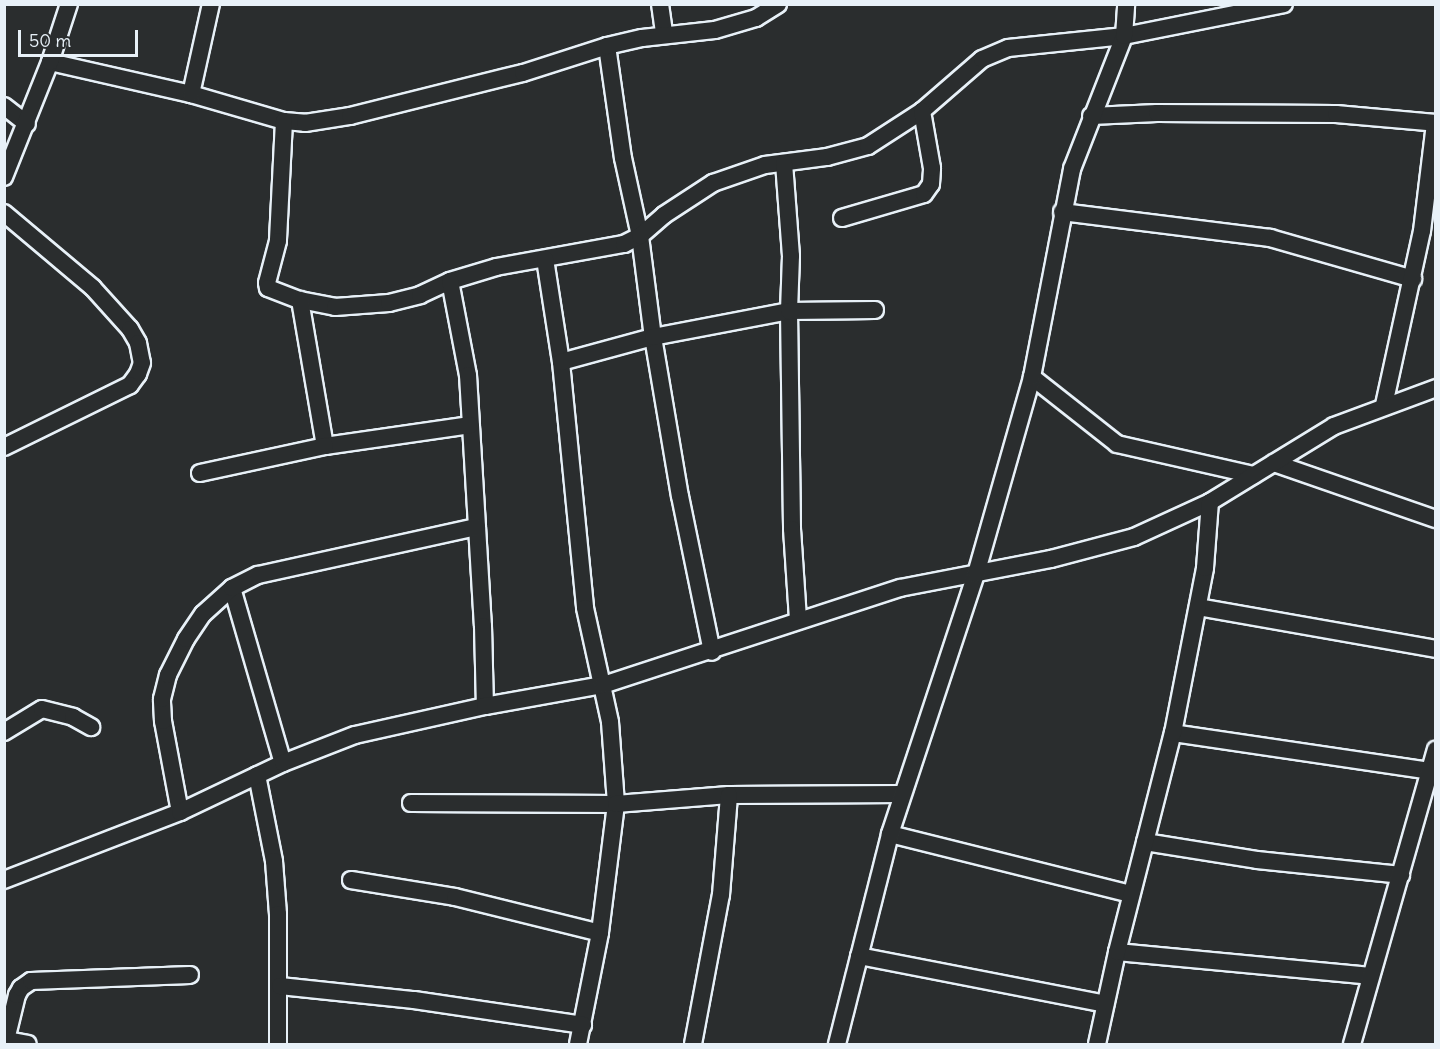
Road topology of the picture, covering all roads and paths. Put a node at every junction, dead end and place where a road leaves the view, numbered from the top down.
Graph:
1 (69, 4) edge
2 (211, 4) edge
3 (660, 4) edge
4 (778, 4) edge
5 (1126, 4) edge
6 (1284, 4) edge
7 (1262, 6) edge
8 (664, 34) junction
9 (1124, 36) junction
10 (606, 46) junction
11 (50, 62) junction
12 (191, 94) junction
13 (4, 106) edge
14 (922, 111) junction
15 (1091, 116) junction
16 (284, 122) junction
17 (1435, 123) edge
18 (27, 124) junction
19 (784, 163) junction
20 (4, 177) edge
21 (1062, 212) junction
22 (4, 213) edge
23 (842, 218) dead end
24 (640, 236) junction
25 (545, 260) junction
26 (1413, 279) junction
27 (450, 281) junction
28 (300, 300) junction
29 (875, 310) dead end
30 (789, 311) junction
31 (653, 337) junction
32 (561, 362) junction
33 (1032, 377) junction
34 (1436, 388) edge
35 (1383, 405) junction
36 (470, 425) junction
37 (325, 446) junction
38 (4, 447) edge
39 (1274, 463) junction
40 (200, 473) dead end
41 (1254, 475) junction
42 (1210, 502) junction
43 (1436, 519) edge
44 (477, 527) junction
45 (976, 574) junction
46 (232, 588) junction
47 (1198, 607) junction
48 (798, 620) junction
49 (1436, 650) edge
50 (712, 652) junction
51 (603, 685) junction
52 (485, 706) junction
53 (91, 727) dead end
54 (4, 732) edge
55 (1173, 733) junction
56 (1436, 750) edge
57 (283, 763) junction
58 (1430, 771) junction
59 (257, 775) junction
60 (902, 794) junction
61 (729, 795) junction
62 (411, 803) dead end
63 (616, 804) junction
64 (180, 812) junction
65 (890, 834) junction
66 (1145, 842) junction
67 (1401, 876) junction
68 (4, 880) edge
69 (351, 880) dead end
70 (1131, 894) junction
71 (600, 933) junction
72 (1117, 952) junction
73 (859, 956) junction
74 (190, 975) dead end
75 (1370, 976) junction
76 (280, 986) junction
77 (1106, 1004) junction
78 (583, 1025) junction
79 (5, 1042) edge
80 (28, 1044) edge
81 (278, 1044) edge
82 (578, 1044) edge
83 (693, 1044) edge
84 (837, 1044) edge
85 (1097, 1044) edge
86 (1352, 1044) edge

1 - 11 street
2 - 12 street
3 - 8 street
4 - 8 street
5 - 9 street
6 - 7 street
7 - 9 street
8 - 10 street
9 - 14 street
9 - 15 street
10 - 16 street
10 - 24 street
11 - 12 street
11 - 18 street
12 - 16 street
13 - 18 street
14 - 19 street
14 - 23 street
15 - 17 street
15 - 21 street
16 - 28 street
17 - 26 street
18 - 20 street
19 - 24 street
19 - 30 street
21 - 26 street
21 - 33 street
22 - 38 street
24 - 25 street
24 - 31 street
25 - 27 street
25 - 32 street
26 - 35 street
27 - 28 street
27 - 36 street
28 - 37 street
29 - 30 street
30 - 31 street
30 - 48 street
31 - 32 street
31 - 50 street
32 - 51 street
33 - 41 street
33 - 45 street
34 - 35 street
35 - 39 street
36 - 37 street
36 - 44 street
37 - 40 street
39 - 41 street
39 - 43 street
41 - 42 street
42 - 45 street
42 - 47 street
44 - 46 street
44 - 52 street
45 - 48 street
45 - 60 street
46 - 57 street
46 - 64 street
47 - 49 street
47 - 55 street
48 - 50 street
50 - 51 street
51 - 52 street
51 - 63 street
52 - 57 street
53 - 54 street
55 - 58 street
55 - 66 street
56 - 58 street
57 - 59 street
58 - 67 street
59 - 64 street
59 - 76 street
60 - 61 street
60 - 65 street
61 - 63 street
61 - 83 street
62 - 63 street
63 - 71 street
64 - 68 street
65 - 70 street
65 - 73 street
66 - 67 street
66 - 70 street
67 - 75 street
69 - 71 street
70 - 72 street
71 - 78 street
72 - 75 street
72 - 77 street
73 - 77 street
73 - 84 street
74 - 79 street
75 - 86 street
76 - 78 street
76 - 81 street
77 - 85 street
78 - 82 street
79 - 80 street

